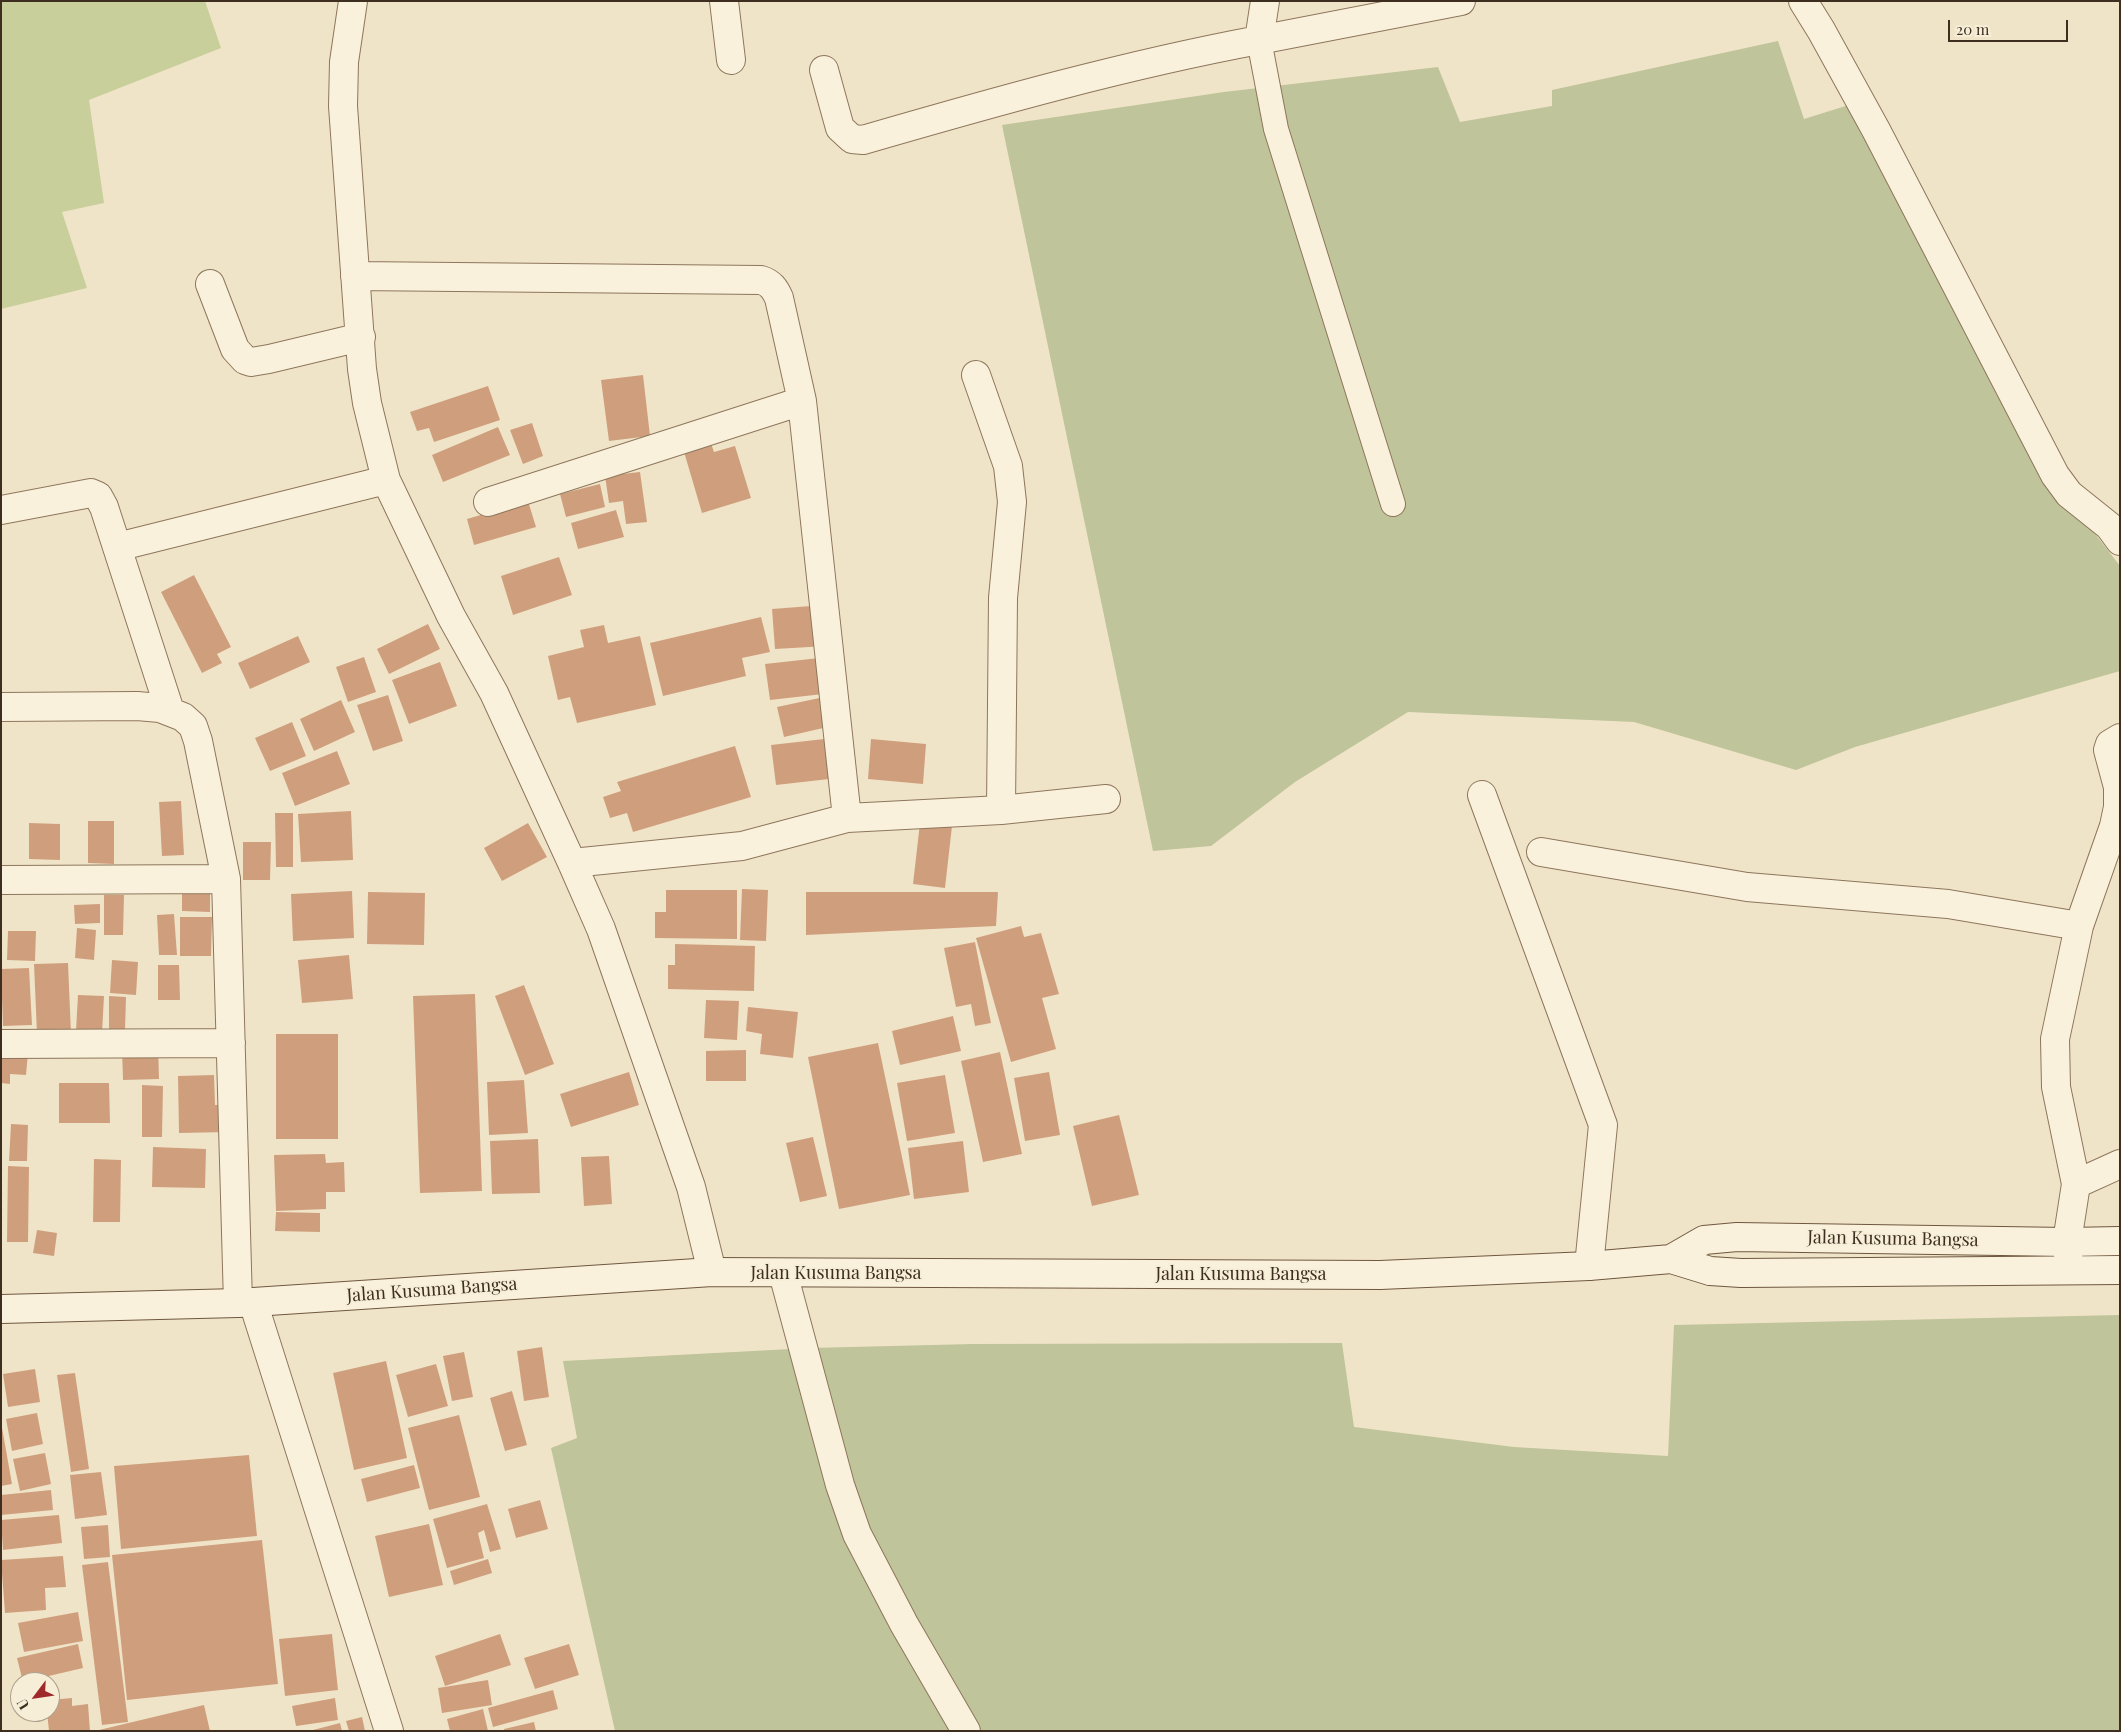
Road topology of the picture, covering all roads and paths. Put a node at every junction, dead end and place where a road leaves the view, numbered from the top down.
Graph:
1 (353, 1) edge
2 (724, 1) edge
3 (1265, 1) edge
4 (1802, 1) edge
5 (1447, 3) edge
6 (1259, 40) junction
7 (731, 60) dead end
8 (824, 70) dead end
9 (355, 276) junction
10 (210, 284) dead end
11 (361, 337) junction
12 (976, 375) dead end
13 (802, 401) junction
14 (386, 480) junction
15 (488, 502) dead end
16 (1393, 504) dead end
17 (1, 510) edge
18 (2120, 541) edge
19 (118, 547) junction
20 (1, 707) edge
21 (170, 711) junction
22 (2120, 738) edge
23 (1482, 795) dead end
24 (1106, 798) dead end
25 (1001, 810) junction
26 (847, 818) junction
27 (1541, 852) dead end
28 (572, 863) junction
29 (1, 880) edge
30 (226, 880) junction
31 (2079, 926) junction
32 (231, 1043) junction
33 (1, 1044) edge
34 (2120, 1164) edge
35 (2076, 1184) junction
36 (2120, 1241) edge
37 (2067, 1242) junction
38 (1671, 1259) junction
39 (1589, 1266) junction
40 (2069, 1270) junction
41 (2120, 1270) edge
42 (712, 1272) junction
43 (783, 1272) junction
44 (246, 1303) junction
45 (1, 1309) edge
46 (389, 1731) edge
47 (966, 1731) edge

1 - 9 street
2 - 7 street
3 - 6 street
4 - 18 street
5 - 6 street
6 - 8 street
6 - 16 lane
9 - 11 street
9 - 13 street
10 - 11 street
11 - 14 street
12 - 25 street
13 - 15 street
13 - 26 street
14 - 19 street
14 - 28 street
17 - 19 street
19 - 21 street
20 - 21 street
21 - 30 street
22 - 31 street
23 - 39 street
24 - 25 street
25 - 26 street
26 - 28 street
27 - 31 street
28 - 42 street
29 - 30 street
30 - 32 street
31 - 35 street
32 - 33 street
32 - 44 street
34 - 35 street
35 - 37 street
36 - 37 street, Jalan Kusuma Bangsa
37 - 38 street, Jalan Kusuma Bangsa
37 - 40 street
38 - 39 street, Jalan Kusuma Bangsa
38 - 40 street, Jalan Kusuma Bangsa
39 - 43 street, Jalan Kusuma Bangsa
40 - 41 street, Jalan Kusuma Bangsa
42 - 43 street, Jalan Kusuma Bangsa
42 - 44 street, Jalan Kusuma Bangsa
43 - 47 street
44 - 45 street, Jalan Kusuma Bangsa
44 - 46 street

